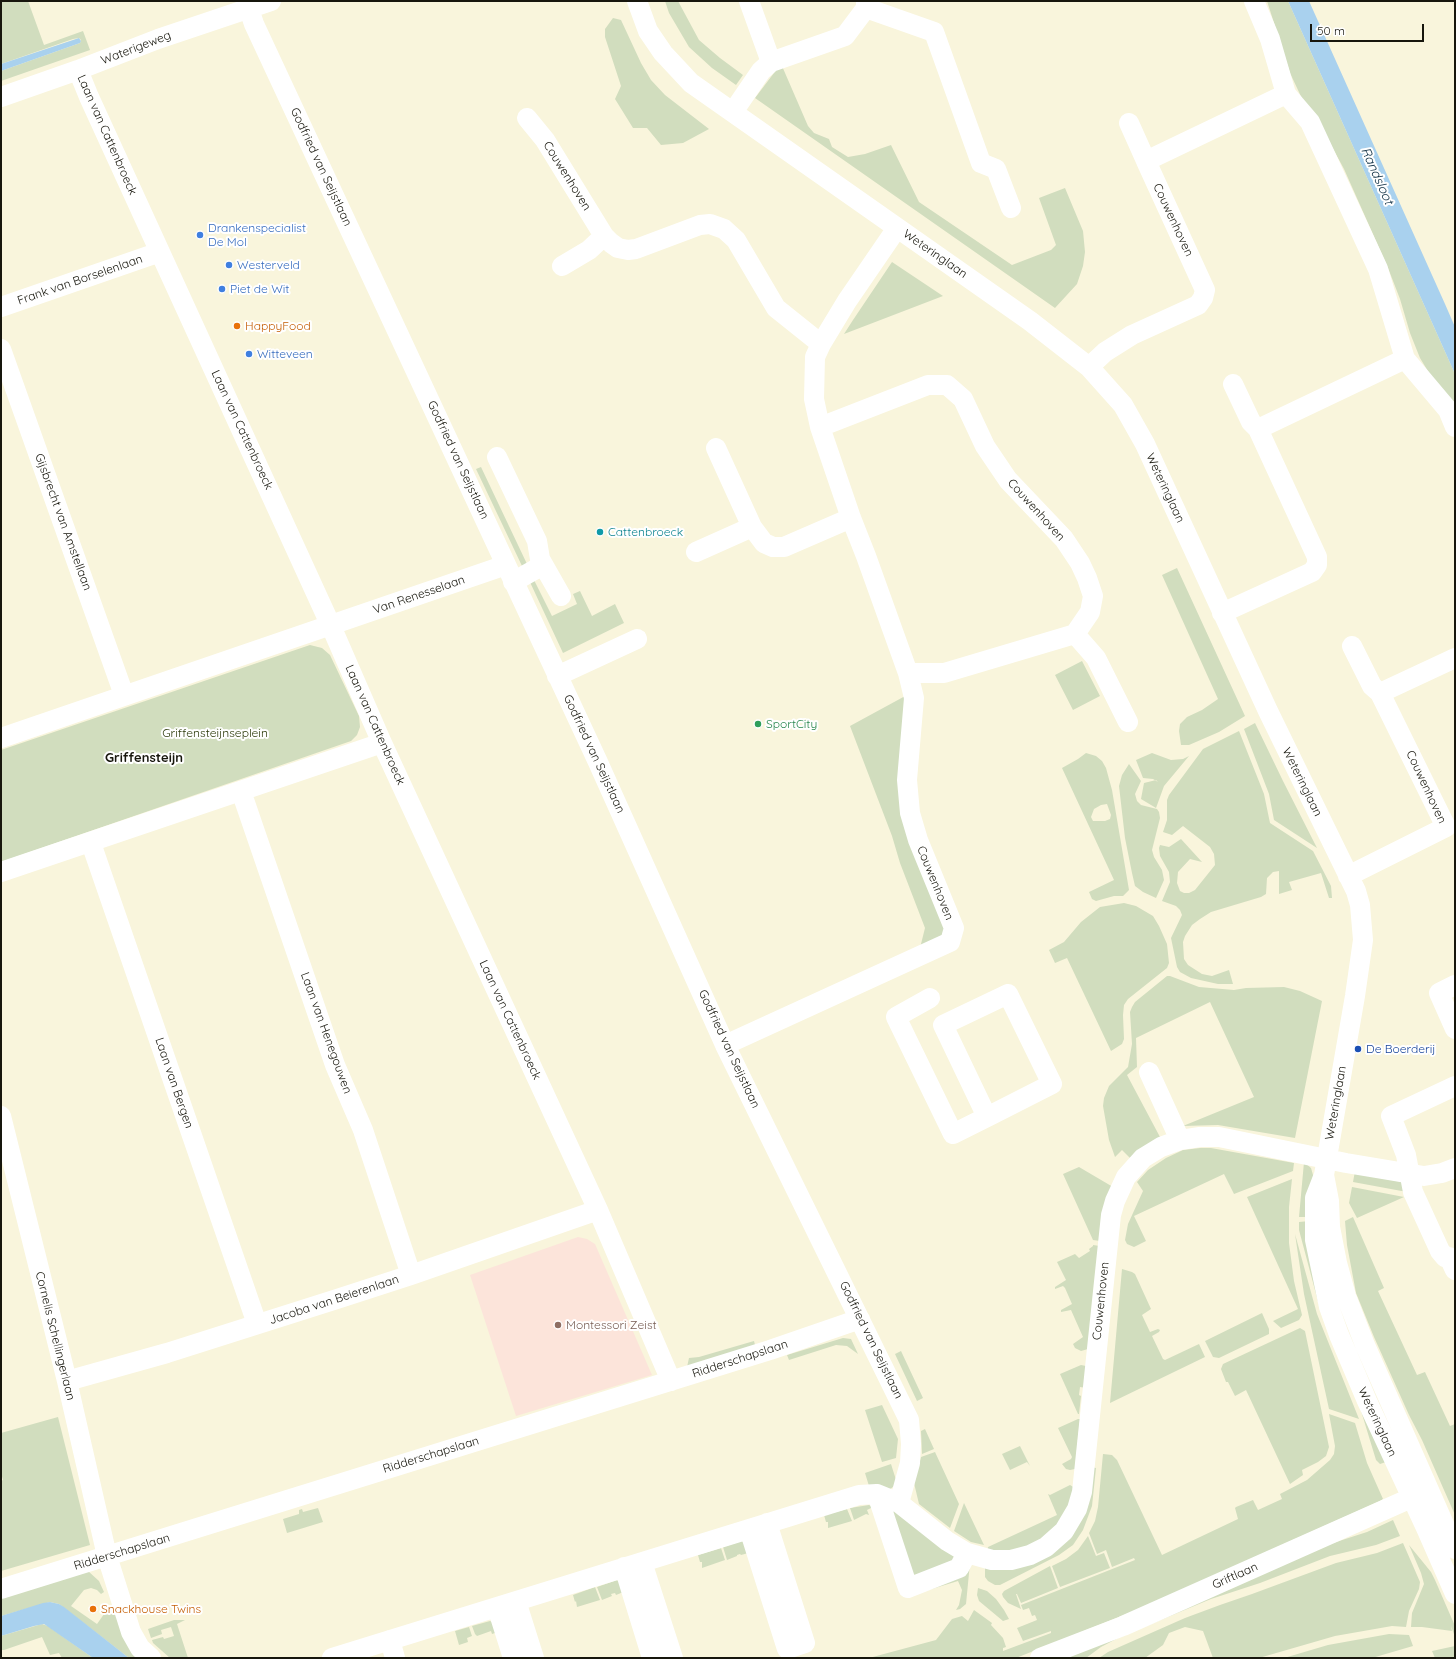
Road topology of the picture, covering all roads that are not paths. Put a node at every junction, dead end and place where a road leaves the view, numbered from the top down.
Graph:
1 (271, 1) edge
2 (637, 1) edge
3 (749, 1) edge
4 (1254, 1) edge
5 (866, 5) edge
6 (249, 9) junction
7 (770, 62) junction
8 (78, 70) junction
9 (1286, 94) junction
10 (1, 97) edge
11 (733, 112) junction
12 (527, 118) dead end
13 (1129, 123) dead end
14 (1146, 161) junction
15 (1011, 208) dead end
16 (897, 228) junction
17 (604, 236) junction
18 (160, 252) junction
19 (562, 266) dead end
20 (1, 307) edge
21 (821, 344) junction
22 (1, 349) edge
23 (1405, 359) junction
24 (1089, 367) junction
25 (1233, 384) dead end
26 (820, 427) junction
27 (1455, 427) edge
28 (1258, 429) junction
29 (716, 448) dead end
30 (497, 457) dead end
31 (850, 518) junction
32 (752, 527) junction
33 (696, 552) dead end
34 (543, 565) junction
35 (510, 573) junction
36 (561, 596) dead end
37 (1222, 613) junction
38 (331, 626) junction
39 (1075, 634) junction
40 (637, 639) dead end
41 (1352, 646) dead end
42 (1455, 658) edge
43 (908, 673) junction
44 (557, 676) junction
45 (1380, 693) junction
46 (124, 695) junction
47 (1128, 722) dead end
48 (1, 738) edge
49 (382, 743) junction
50 (241, 791) junction
51 (91, 843) junction
52 (1, 872) edge
53 (1348, 876) junction
54 (1447, 989) edge
55 (930, 998) dead end
56 (1455, 1029) edge
57 (725, 1045) junction
58 (1149, 1072) dead end
59 (1455, 1086) edge
60 (1, 1116) edge
61 (987, 1117) junction
62 (1180, 1140) junction
63 (1325, 1167) junction
64 (1455, 1168) edge
65 (1409, 1174) junction
66 (598, 1210) junction
67 (1453, 1260) edge
68 (411, 1275) junction
69 (860, 1319) junction
70 (257, 1324) junction
71 (67, 1380) junction
72 (671, 1381) junction
73 (877, 1494) junction
74 (1420, 1494) junction
75 (899, 1503) junction
76 (758, 1526) junction
77 (1455, 1550) edge
78 (967, 1553) junction
79 (107, 1556) junction
80 (633, 1565) junction
81 (1, 1589) edge
82 (1455, 1594) edge
83 (506, 1604) junction
84 (383, 1650) edge
85 (151, 1658) edge
86 (332, 1658) edge
87 (514, 1658) edge
88 (534, 1658) edge
89 (652, 1658) edge
90 (673, 1658) edge
91 (1040, 1658) edge

1 - 6 street, Waterigeweg
2 - 11 street, Weteringlaan
3 - 7 street
4 - 9 street
5 - 7 street
5 - 15 street
6 - 8 street, Waterigeweg
6 - 35 street, Godfried van Seijstlaan
7 - 11 street
8 - 10 street, Waterigeweg
8 - 18 street, Laan van Cattenbroeck
9 - 14 street
9 - 23 street
11 - 16 street, Weteringlaan
12 - 17 street, Couwenhoven
13 - 14 street, Couwenhoven
14 - 24 street, Couwenhoven
16 - 21 street, Couwenhoven
16 - 24 street, Weteringlaan
17 - 19 street
17 - 21 street, Couwenhoven
18 - 20 street, Frank van Borselenlaan
18 - 38 street, Laan van Cattenbroeck
21 - 26 street, Couwenhoven
22 - 46 street, Gijsbrecht van Amstellaan
23 - 27 street
23 - 28 street
24 - 37 street, Weteringlaan
25 - 28 street
26 - 31 street, Couwenhoven
26 - 39 street, Couwenhoven
28 - 37 street
29 - 32 street
30 - 34 street
31 - 32 street
31 - 43 street, Couwenhoven
32 - 33 street
34 - 35 street, Van Renesselaan
34 - 36 street
35 - 38 street, Van Renesselaan
35 - 44 street, Godfried van Seijstlaan
37 - 53 street, Weteringlaan
38 - 46 street
38 - 49 street, Laan van Cattenbroeck
39 - 43 street
39 - 47 street
40 - 44 street
41 - 45 street, Couwenhoven
42 - 45 street
43 - 57 street, Couwenhoven
44 - 57 street, Godfried van Seijstlaan
45 - 53 street, Couwenhoven
46 - 48 street
49 - 50 street
49 - 66 street, Laan van Cattenbroeck
50 - 51 street
50 - 68 street, Laan van Henegouwen
51 - 52 street
51 - 70 street, Laan van Bergen
53 - 63 street, Weteringlaan
54 - 56 street
55 - 61 street
57 - 69 street, Godfried van Seijstlaan
58 - 62 street
59 - 65 street
60 - 71 street, Cornelis Schellingerlaan
61 - 61 street
62 - 63 street, Couwenhoven
62 - 78 street, Couwenhoven
63 - 65 street, Couwenhoven
63 - 74 street, Weteringlaan
64 - 65 street, Couwenhoven
65 - 67 street
66 - 68 street, Jacoba van Beierenlaan
66 - 72 street, Laan van Cattenbroeck
68 - 70 street, Jacoba van Beierenlaan
69 - 72 street, Ridderschapslaan
69 - 75 street, Godfried van Seijstlaan
70 - 71 street, Jacoba van Beierenlaan
71 - 79 street, Cornelis Schellingerlaan
72 - 79 street, Ridderschapslaan
73 - 75 street, Couwenhoven
73 - 76 street
73 - 78 street
74 - 77 street, Weteringlaan
74 - 82 street, Weteringlaan
74 - 91 street, Griftlaan
75 - 78 street, Couwenhoven
76 - 76 street
76 - 80 street
79 - 81 street, Ridderschapslaan
79 - 85 street, Cornelis Schellingerlaan
80 - 83 street
80 - 89 street
80 - 90 street
83 - 84 street
83 - 87 street
83 - 88 street
84 - 86 street

